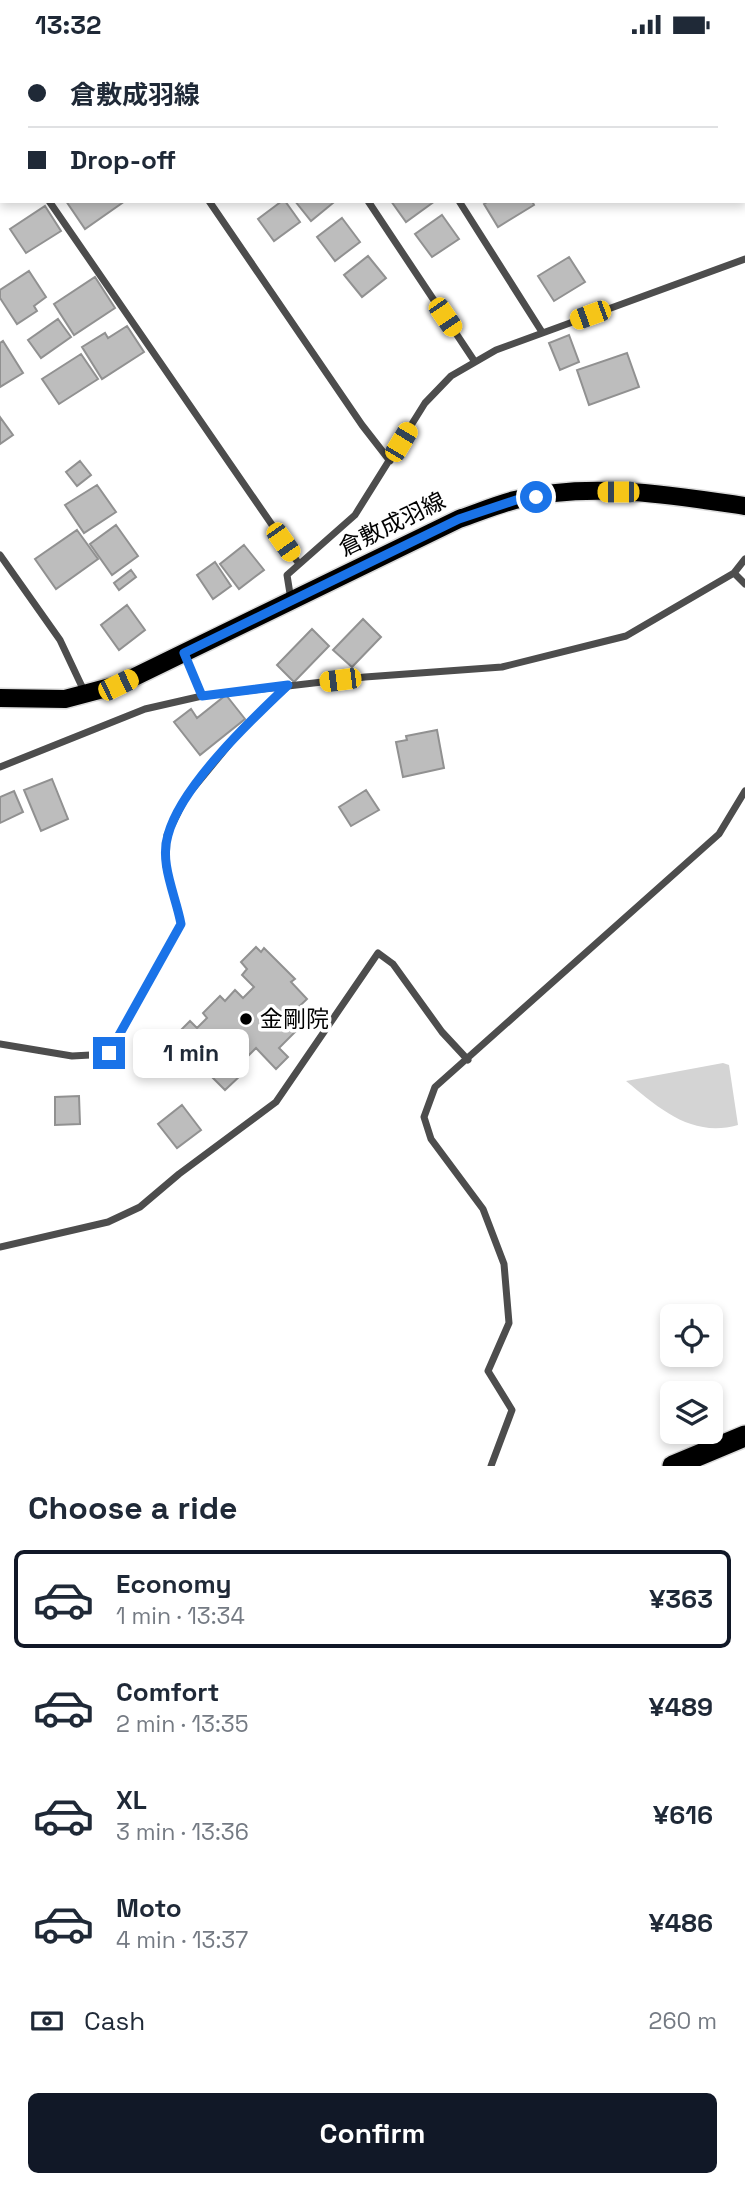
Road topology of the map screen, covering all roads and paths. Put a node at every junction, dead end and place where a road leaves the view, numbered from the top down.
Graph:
1 (50, 203) edge
2 (210, 203) edge
3 (369, 203) edge
4 (460, 203) edge
5 (745, 259) edge
6 (542, 332) junction
7 (475, 362) junction
8 (390, 461) junction
9 (745, 506) edge
10 (0, 555) edge
11 (745, 559) edge
12 (299, 564) junction
13 (734, 573) junction
14 (745, 584) edge
15 (291, 601) junction
16 (184, 653) junction
17 (288, 685) junction
18 (85, 694) junction
19 (202, 696) junction
20 (0, 698) edge
21 (0, 767) edge
22 (745, 791) edge
23 (0, 1044) edge
24 (468, 1060) junction
25 (0, 1247) edge
26 (745, 1436) edge
27 (491, 1466) edge
28 (673, 1466) edge

1 - 12 street
2 - 8 street
3 - 7 street
4 - 6 street
5 - 6 street
6 - 7 street
7 - 8 street
8 - 12 street
9 - 15 main road, 倉敷成羽線
10 - 18 street
11 - 13 street
12 - 15 street
13 - 14 street
13 - 17 street
15 - 16 main road, 倉敷成羽線
16 - 18 main road, 倉敷成羽線
16 - 19 street
17 - 19 street
17 - 23 street
18 - 20 main road, 倉敷成羽線
19 - 21 street
22 - 24 street
24 - 25 street
24 - 27 street
26 - 28 highway

